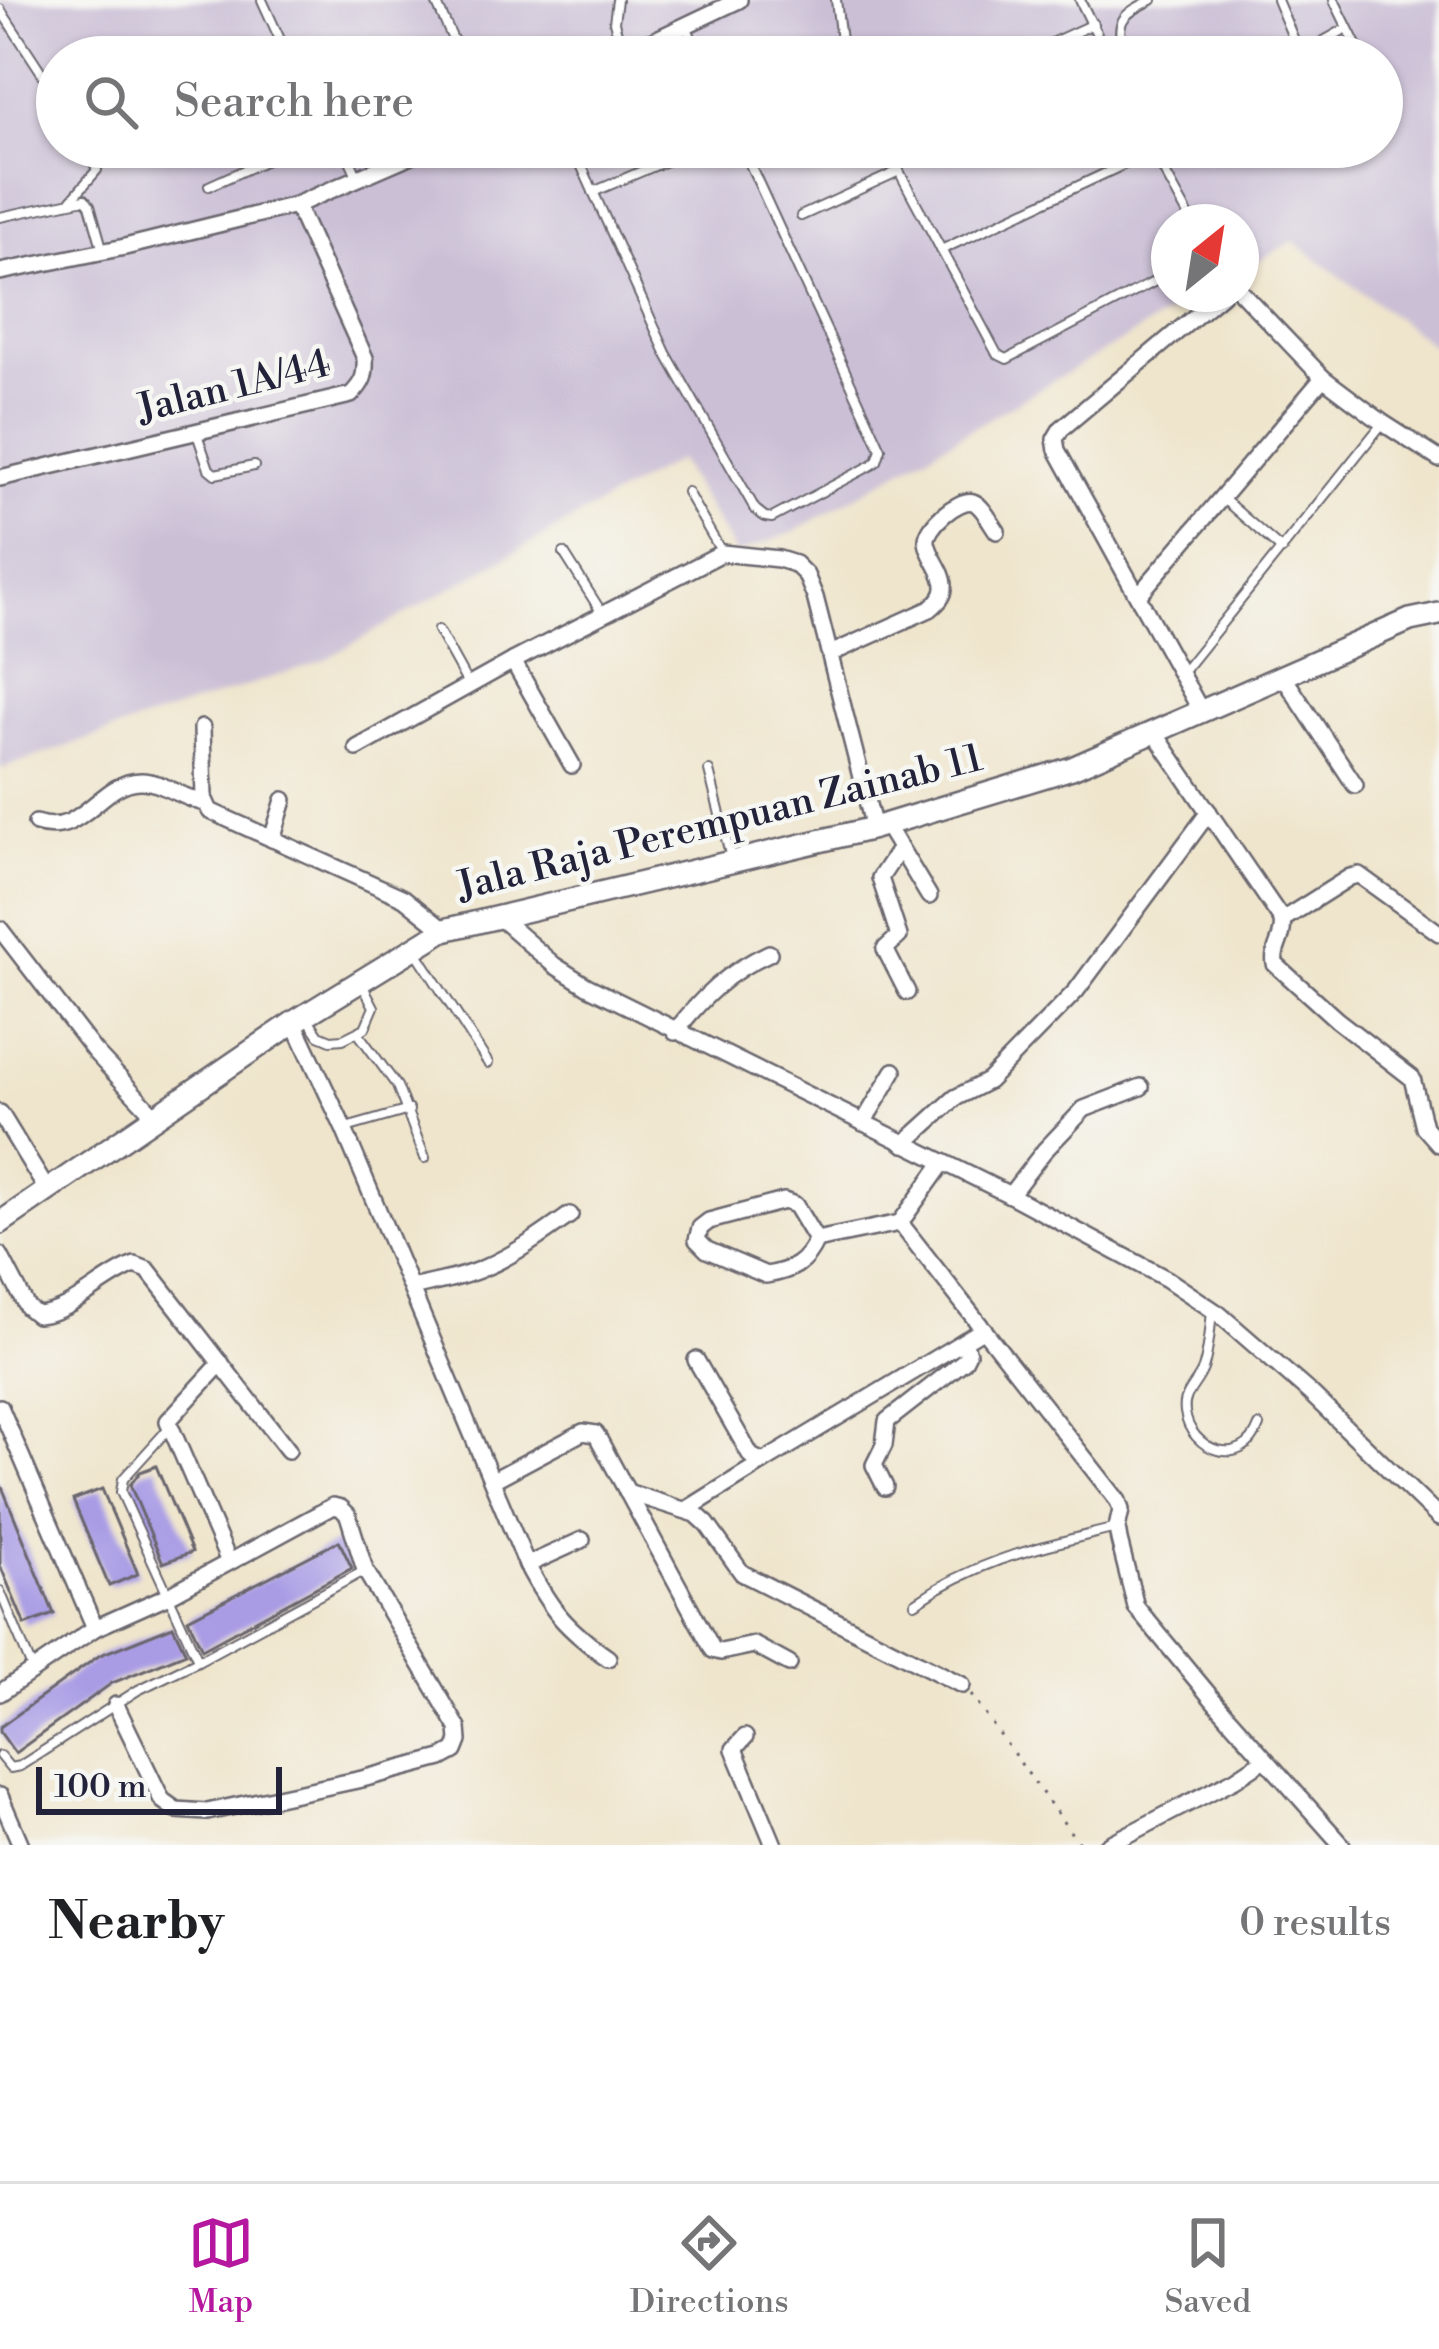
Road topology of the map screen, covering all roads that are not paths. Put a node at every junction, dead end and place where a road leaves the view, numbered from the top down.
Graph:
1 (262, 0) edge
2 (435, 0) edge
3 (617, 0) edge
4 (740, 0) edge
5 (836, 0) edge
6 (1080, 0) edge
7 (1152, 0) edge
8 (1277, 0) edge
9 (1334, 0) edge
10 (0, 9) edge
11 (1093, 24) junction
12 (686, 26) junction
13 (1347, 28) junction
14 (278, 36) edge
15 (451, 36) edge
16 (617, 36) edge
17 (664, 36) edge
18 (691, 36) edge
19 (840, 36) edge
20 (1067, 36) edge
21 (1098, 36) edge
22 (1122, 36) edge
23 (1290, 36) edge
24 (1333, 36) edge
25 (1351, 36) edge
26 (36, 64) edge
27 (96, 168) edge
28 (249, 168) edge
29 (353, 168) edge
30 (383, 168) edge
31 (582, 168) edge
32 (650, 168) edge
33 (752, 168) edge
34 (898, 168) edge
35 (1112, 168) edge
36 (1162, 168) edge
37 (899, 171) junction
38 (358, 179) junction
39 (209, 186) dead end
40 (593, 192) junction
41 (70, 202) junction
42 (1182, 204) edge
43 (296, 205) junction
44 (801, 216) dead end
45 (0, 217) edge
46 (940, 250) junction
47 (103, 251) junction
48 (0, 272) edge
49 (1151, 283) edge
50 (1259, 311) edge
51 (1201, 312) edge
52 (1323, 378) junction
53 (1383, 423) junction
54 (197, 432) junction
55 (1439, 459) edge
56 (254, 466) dead end
57 (0, 478) edge
58 (687, 492) dead end
59 (1221, 497) junction
60 (997, 531) dead end
61 (1282, 550) junction
62 (564, 553) dead end
63 (722, 553) junction
64 (1138, 596) junction
65 (603, 614) junction
66 (1439, 614) edge
67 (438, 630) dead end
68 (830, 654) junction
69 (513, 661) junction
70 (1180, 674) junction
71 (1283, 676) junction
72 (469, 685) junction
73 (1202, 712) junction
74 (202, 728) dead end
75 (1154, 732) junction
76 (357, 748) dead end
77 (572, 765) dead end
78 (709, 771) dead end
79 (1355, 785) dead end
80 (284, 800) dead end
81 (205, 803) junction
82 (1209, 812) junction
83 (36, 823) dead end
84 (880, 826) junction
85 (272, 839) junction
86 (900, 848) junction
87 (733, 863) junction
88 (928, 896) dead end
89 (500, 918) junction
90 (1282, 920) junction
91 (0, 929) edge
92 (444, 930) junction
93 (1439, 933) edge
94 (415, 948) junction
95 (769, 953) dead end
96 (361, 982) junction
97 (908, 992) dead end
98 (300, 1018) junction
99 (675, 1032) junction
100 (358, 1033) junction
101 (488, 1064) dead end
102 (894, 1071) dead end
103 (1141, 1087) dead end
104 (409, 1110) junction
105 (0, 1113) edge
106 (155, 1115) junction
107 (863, 1123) junction
108 (344, 1129) junction
109 (904, 1144) junction
110 (1439, 1144) edge
111 (425, 1158) dead end
112 (943, 1163) junction
113 (47, 1190) junction
114 (1010, 1196) junction
115 (570, 1215) dead end
116 (0, 1222) edge
117 (900, 1223) junction
118 (816, 1240) junction
119 (0, 1255) edge
120 (411, 1288) junction
121 (1212, 1310) junction
122 (984, 1329) junction
123 (964, 1341) junction
124 (696, 1360) dead end
125 (221, 1363) junction
126 (872, 1396) junction
127 (0, 1407) edge
128 (887, 1421) junction
129 (170, 1426) junction
130 (1259, 1426) dead end
131 (288, 1450) dead end
132 (763, 1462) junction
133 (493, 1480) junction
134 (885, 1487) dead end
135 (627, 1492) junction
136 (686, 1510) junction
137 (1439, 1518) edge
138 (1117, 1528) junction
139 (582, 1540) dead end
140 (229, 1562) junction
141 (527, 1564) junction
142 (365, 1570) junction
143 (0, 1592) edge
144 (169, 1595) junction
145 (915, 1603) dead end
146 (95, 1628) junction
147 (608, 1658) dead end
148 (198, 1661) junction
149 (790, 1664) dead end
150 (33, 1671) junction
151 (962, 1685) road end
152 (0, 1693) edge
153 (116, 1705) junction
154 (745, 1737) dead end
155 (0, 1756) edge
156 (1264, 1759) junction
157 (0, 1796) edge
158 (21, 1845) edge
159 (774, 1845) edge
160 (1108, 1845) edge
161 (1342, 1845) edge

1 - 14 lane
2 - 15 lane
3 - 16 lane
4 - 12 street
5 - 19 lane
6 - 11 lane
7 - 22 lane
8 - 23 lane
9 - 13 lane
10 - 26 lane
11 - 20 lane
11 - 21 lane
12 - 17 street
12 - 18 lane
13 - 24 lane
13 - 25 lane
27 - 41 lane
28 - 39 lane
29 - 38 lane
30 - 38 street
31 - 40 lane
32 - 40 lane
33 - 40 lane
34 - 37 lane
35 - 46 lane
36 - 42 lane
37 - 44 lane
37 - 46 lane
38 - 43 street
41 - 45 lane
41 - 47 lane
43 - 47 street
43 - 54 street, Jalan 1A/44
46 - 49 lane
47 - 48 street
50 - 52 street
51 - 64 street
52 - 53 street
52 - 59 street
53 - 55 street
53 - 61 lane
54 - 56 lane
54 - 57 street, Jalan 1A/44
58 - 63 lane
59 - 61 lane
59 - 64 street
60 - 68 street
61 - 70 lane
62 - 65 lane
63 - 65 street
63 - 68 street
64 - 70 street
65 - 69 street
66 - 71 main road, Jala Raja Perempuan Zainab 11
67 - 72 lane
68 - 84 street
69 - 72 street
69 - 77 street
70 - 73 street
71 - 73 main road, Jala Raja Perempuan Zainab 11
71 - 79 street
72 - 76 street
73 - 75 main road, Jala Raja Perempuan Zainab 11
74 - 81 street
75 - 82 street
75 - 84 main road, Jala Raja Perempuan Zainab 11
78 - 87 lane
80 - 85 street
81 - 83 street
81 - 85 street
82 - 90 street
82 - 109 street
84 - 86 street
84 - 87 main road, Jala Raja Perempuan Zainab 11
85 - 92 street
86 - 88 street
86 - 97 street
87 - 89 main road, Jala Raja Perempuan Zainab 11
89 - 92 main road, Jala Raja Perempuan Zainab 11
89 - 99 street
90 - 93 street
90 - 110 street
91 - 106 street
92 - 94 main road, Jala Raja Perempuan Zainab 11
94 - 96 main road, Jala Raja Perempuan Zainab 11
94 - 101 lane
95 - 99 street
96 - 98 main road, Jala Raja Perempuan Zainab 11
96 - 100 lane
98 - 100 lane
98 - 106 main road, Jala Raja Perempuan Zainab 11
98 - 108 street
99 - 107 street
100 - 104 lane
102 - 107 street
103 - 114 street
104 - 108 lane
104 - 111 lane
105 - 113 street
106 - 113 main road, Jala Raja Perempuan Zainab 11
107 - 109 street
108 - 120 street
109 - 112 street
112 - 114 street
112 - 117 street
113 - 116 main road, Jala Raja Perempuan Zainab 11
114 - 121 street
115 - 120 street
117 - 118 street
117 - 122 street
118 - 118 street
119 - 125 street
120 - 133 street
121 - 130 lane
121 - 137 street
122 - 123 street
122 - 138 street
123 - 126 street
123 - 128 street
124 - 132 street
125 - 129 street
125 - 131 street
126 - 128 street
126 - 132 street
127 - 146 street
128 - 134 street
129 - 140 street
129 - 144 lane
132 - 136 street
133 - 135 street
133 - 141 street
135 - 136 street
135 - 149 street
136 - 151 street
138 - 145 lane
138 - 156 street
139 - 141 street
140 - 142 street
140 - 144 street
141 - 147 street
142 - 148 lane
142 - 153 street
143 - 150 lane
144 - 146 street
144 - 148 lane
146 - 150 street
148 - 153 lane
150 - 152 street
153 - 155 lane
154 - 159 street
156 - 160 street
156 - 161 street
157 - 158 street

